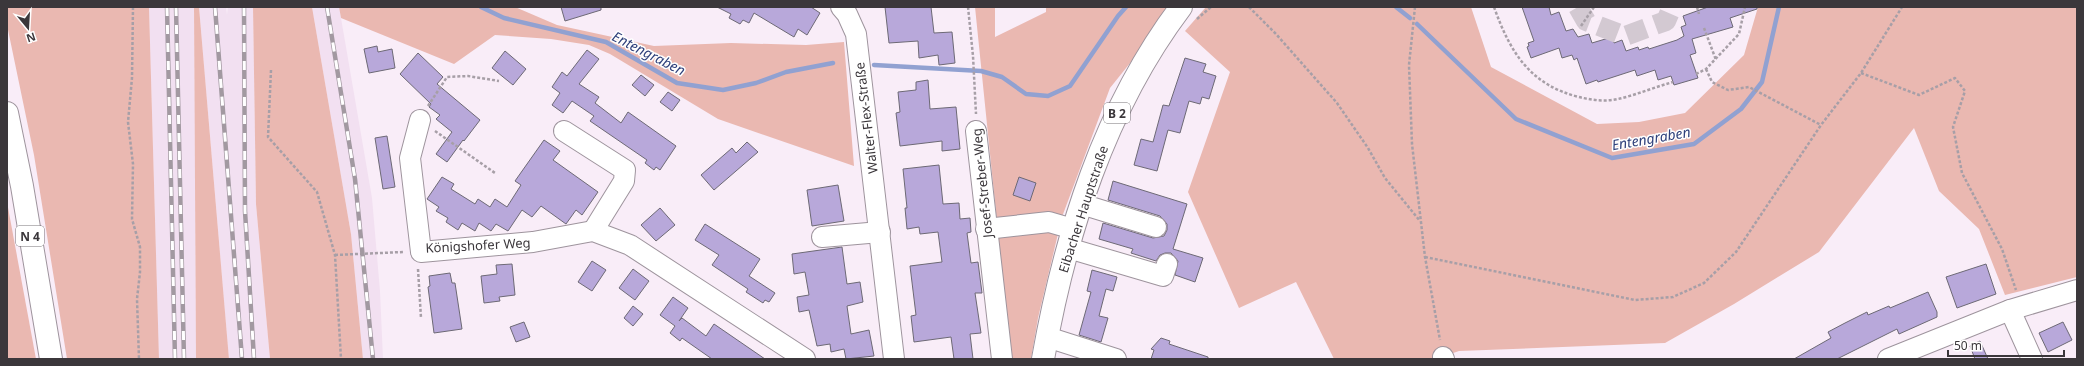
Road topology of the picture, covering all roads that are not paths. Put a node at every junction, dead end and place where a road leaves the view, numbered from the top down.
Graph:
1 (841, 7) edge
2 (1182, 7) edge
3 (7, 113) edge
4 (420, 120) road end
5 (564, 131) dead end
6 (976, 131) road end
7 (1081, 204) junction
8 (1156, 227) dead end
9 (986, 229) junction
10 (593, 231) junction
11 (880, 232) junction
12 (822, 236) dead end
13 (1071, 239) junction
14 (1167, 264) dead end
15 (2077, 290) edge
16 (2016, 308) junction
17 (1047, 337) junction
18 (51, 359) edge
19 (805, 359) edge
20 (894, 359) edge
21 (1002, 359) edge
22 (1043, 359) edge
23 (1116, 359) edge
24 (1888, 359) edge
25 (2032, 359) edge

1 - 11 street, Walter-Flex-Straße
2 - 7 main road, Eibacher Hauptstraße / B 2
3 - 18 main road, N 4
4 - 10 street, Königshofer Weg
5 - 10 street
6 - 9 street, Josef-Streber-Weg
7 - 8 street
7 - 13 main road, Eibacher Hauptstraße / B 2
9 - 13 street
9 - 21 street, Josef-Streber-Weg
10 - 19 street
11 - 12 street
11 - 20 street, Walter-Flex-Straße
13 - 14 street
13 - 17 main road, Eibacher Hauptstraße / B 2
15 - 16 street
16 - 24 street
16 - 25 street
17 - 22 main road, Eibacher Hauptstraße / B 2
17 - 23 street

